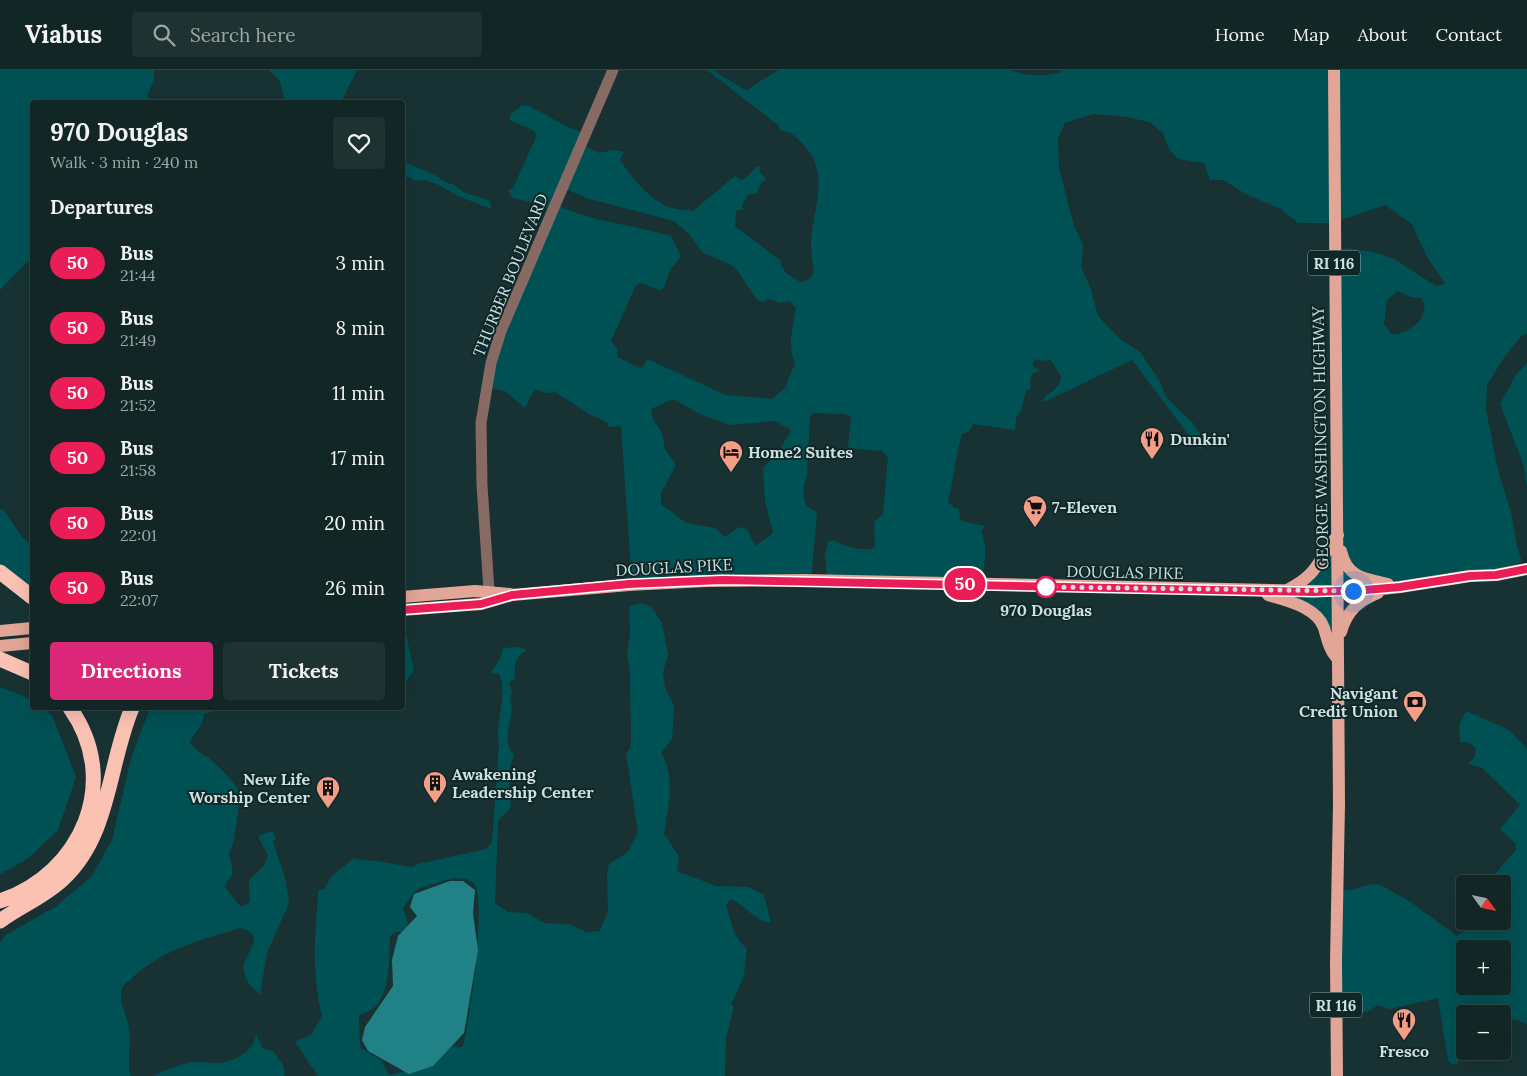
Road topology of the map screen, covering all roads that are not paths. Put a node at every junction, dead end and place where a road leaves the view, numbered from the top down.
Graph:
1 (613, 70) edge
2 (1334, 70) edge
3 (1338, 535) junction
4 (1527, 569) edge
5 (0, 572) edge
6 (1400, 587) junction
7 (489, 591) junction
8 (1252, 591) junction
9 (1285, 591) junction
10 (1338, 591) junction
11 (30, 595) edge
12 (512, 595) junction
13 (405, 597) edge
14 (405, 610) edge
15 (30, 628) edge
16 (0, 631) edge
17 (30, 643) edge
18 (0, 646) edge
19 (0, 659) edge
20 (1338, 659) junction
21 (30, 672) edge
22 (71, 710) edge
23 (131, 710) edge
24 (0, 902) edge
25 (0, 922) edge
26 (1337, 1076) edge

1 - 7 street, THURBER BOULEVARD
2 - 3 main road, GEORGE WASHINGTON HIGHWAY / RI 116
3 - 6 main road
3 - 9 main road
3 - 10 main road, GEORGE WASHINGTON HIGHWAY / RI 116
4 - 6 main road, DOUGLAS PIKE
5 - 11 highway
6 - 10 main road, DOUGLAS PIKE
6 - 20 main road
7 - 12 main road, DOUGLAS PIKE
7 - 13 main road, DOUGLAS PIKE
8 - 9 main road, DOUGLAS PIKE
8 - 12 main road, DOUGLAS PIKE
8 - 20 main road
9 - 10 main road, DOUGLAS PIKE
10 - 20 main road, GEORGE WASHINGTON HIGHWAY / RI 116
12 - 14 main road, DOUGLAS PIKE
15 - 16 main road
17 - 18 main road
19 - 21 highway
20 - 26 main road, GEORGE WASHINGTON HIGHWAY / RI 116
22 - 24 highway
23 - 25 highway

